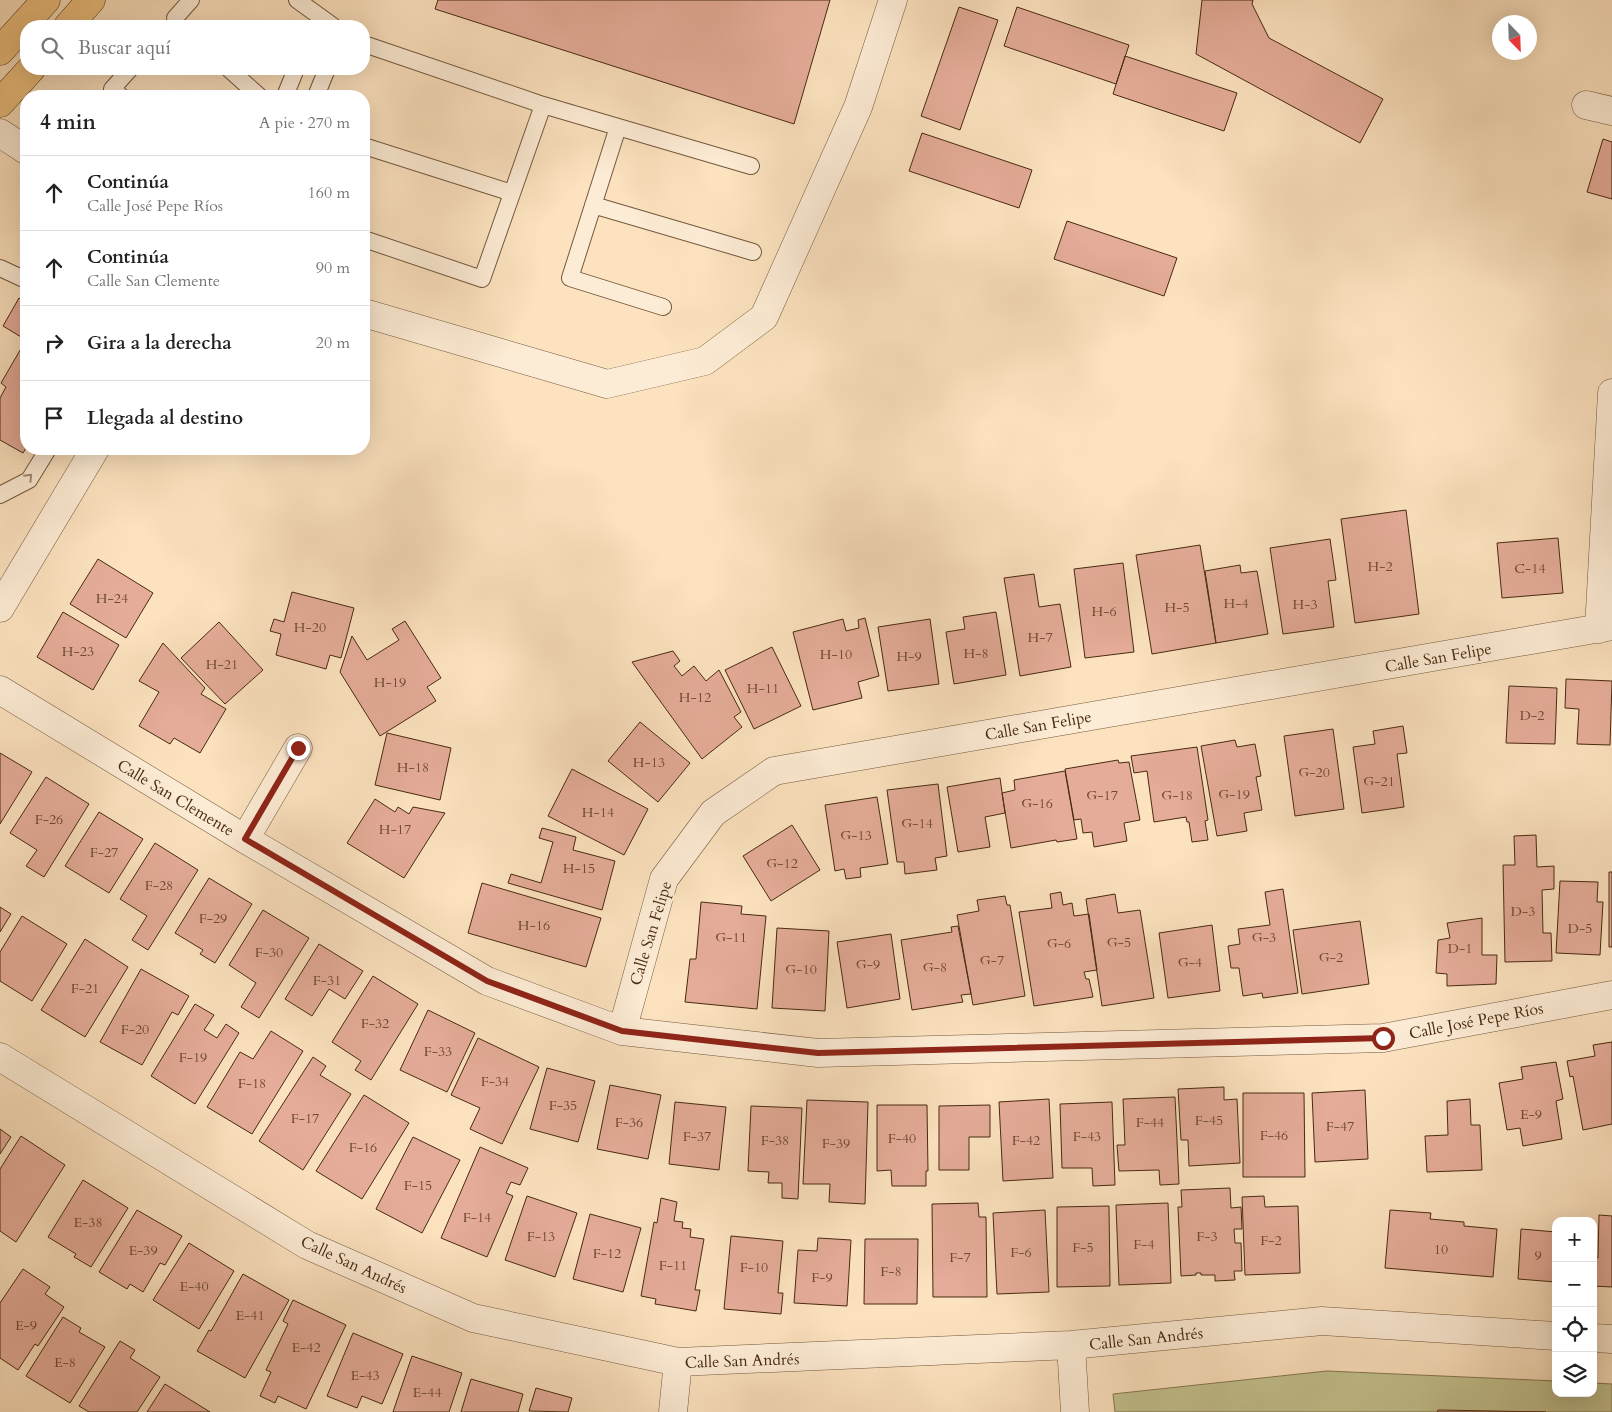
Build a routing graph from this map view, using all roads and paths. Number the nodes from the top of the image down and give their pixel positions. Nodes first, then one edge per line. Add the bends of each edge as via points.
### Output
1 (46, 0) edge
2 (91, 0) edge
3 (191, 0) edge
4 (297, 0) edge
5 (893, 0) edge
6 (318, 7) edge
7 (28, 20) edge
8 (73, 20) edge
9 (178, 20) edge
10 (328, 20) edge
11 (20, 29) edge
12 (370, 46) edge
13 (0, 51) edge
14 (26, 75) edge
15 (125, 75) edge
16 (236, 75) edge
17 (294, 75) edge
18 (325, 75) edge
19 (113, 90) edge
20 (252, 90) edge
21 (287, 90) edge
22 (318, 90) edge
23 (0, 103) edge
24 (543, 105) junction
25 (1586, 105) dead end
26 (1612, 111) edge
27 (618, 127) junction
28 (0, 133) edge
29 (20, 146) edge
30 (370, 148) edge
31 (751, 166) dead end
32 (512, 193) junction
33 (593, 205) junction
34 (370, 241) edge
35 (754, 252) dead end
36 (0, 268) edge
37 (20, 277) edge
38 (663, 307) dead end
39 (370, 315) edge
40 (1612, 393) edge
41 (45, 455) edge
42 (91, 455) edge
43 (0, 495) edge
44 (2, 599) edge
45 (1605, 628) edge
46 (0, 690) edge
47 (298, 748) dead end
48 (245, 839) junction
49 (1612, 994) edge
50 (622, 1031) junction
51 (0, 1056) edge
52 (1552, 1336) edge
53 (1597, 1338) edge
54 (1612, 1339) edge
55 (1071, 1346) junction
56 (678, 1362) junction
57 (673, 1412) edge
58 (1075, 1412) edge

1 - 7 main road
2 - 8 main road
3 - 9 lane
4 - 6 lane
5 - 39 street via 858,107 764,317 705,361 607,384
6 - 10 lane
11 - 13 main road
12 - 24 lane
14 - 23 main road
15 - 19 lane
16 - 20 lane
17 - 21 lane
18 - 22 lane
24 - 27 lane
24 - 32 lane
25 - 26 street
27 - 31 lane
27 - 33 lane
28 - 29 street
30 - 32 lane
32 - 34 lane via 482,279
33 - 35 lane
33 - 38 lane via 570,278
36 - 37 lane
40 - 45 street
43 -> 41 lane via 30,480
42 - 44 street
45 - 50 street, Calle San Felipe via 774,771 713,813 664,879
46 - 48 street, Calle San Clemente
47 - 48 street
48 - 50 street, Calle San Clemente via 487,981
49 - 50 street, Calle José Pepe Ríos via 1383,1038 818,1053
51 - 56 street, Calle San Andrés via 307,1245 473,1318
52 - 55 street, Calle San Andrés via 1322,1321
53 - 54 street
55 - 56 street, Calle San Andrés
55 - 58 street
56 - 57 street

